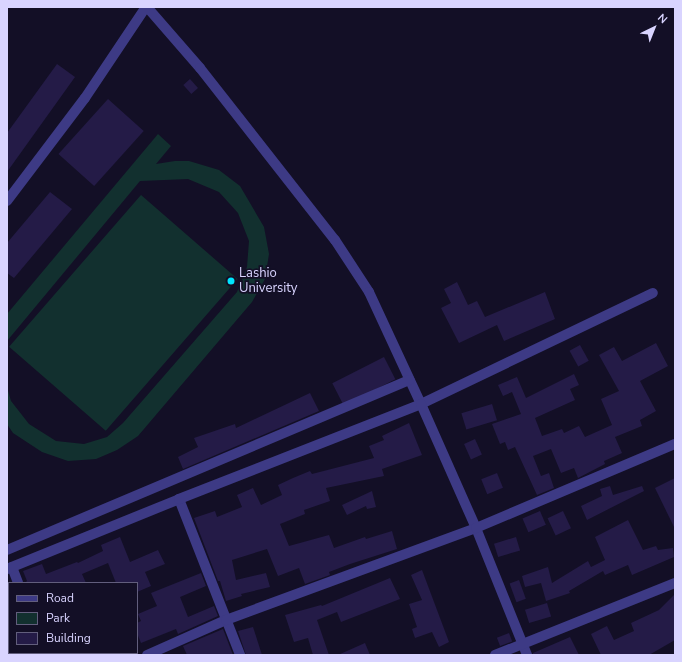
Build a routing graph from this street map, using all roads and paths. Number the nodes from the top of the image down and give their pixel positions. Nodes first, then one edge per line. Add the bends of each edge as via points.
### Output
1 (147, 7) edge
2 (7, 201) edge
3 (653, 293) dead end
4 (410, 380) junction
5 (421, 404) junction
6 (675, 444) edge
7 (179, 499) junction
8 (476, 528) junction
9 (7, 550) edge
10 (10, 568) edge
11 (17, 582) edge
12 (675, 583) edge
13 (226, 620) junction
14 (523, 644) junction
15 (147, 655) edge
16 (240, 655) edge
17 (495, 655) edge
18 (527, 655) edge

1 - 2 street via 85,98
1 - 4 street via 200,68 335,240 369,292
3 - 5 street
4 - 5 street
4 - 9 street
5 - 7 street
5 - 8 street
6 - 8 street
7 - 10 street
7 - 13 street
8 - 13 street
8 - 14 street
10 - 11 street
12 - 14 street
13 - 15 street
13 - 16 street
14 - 17 street
14 - 18 street

